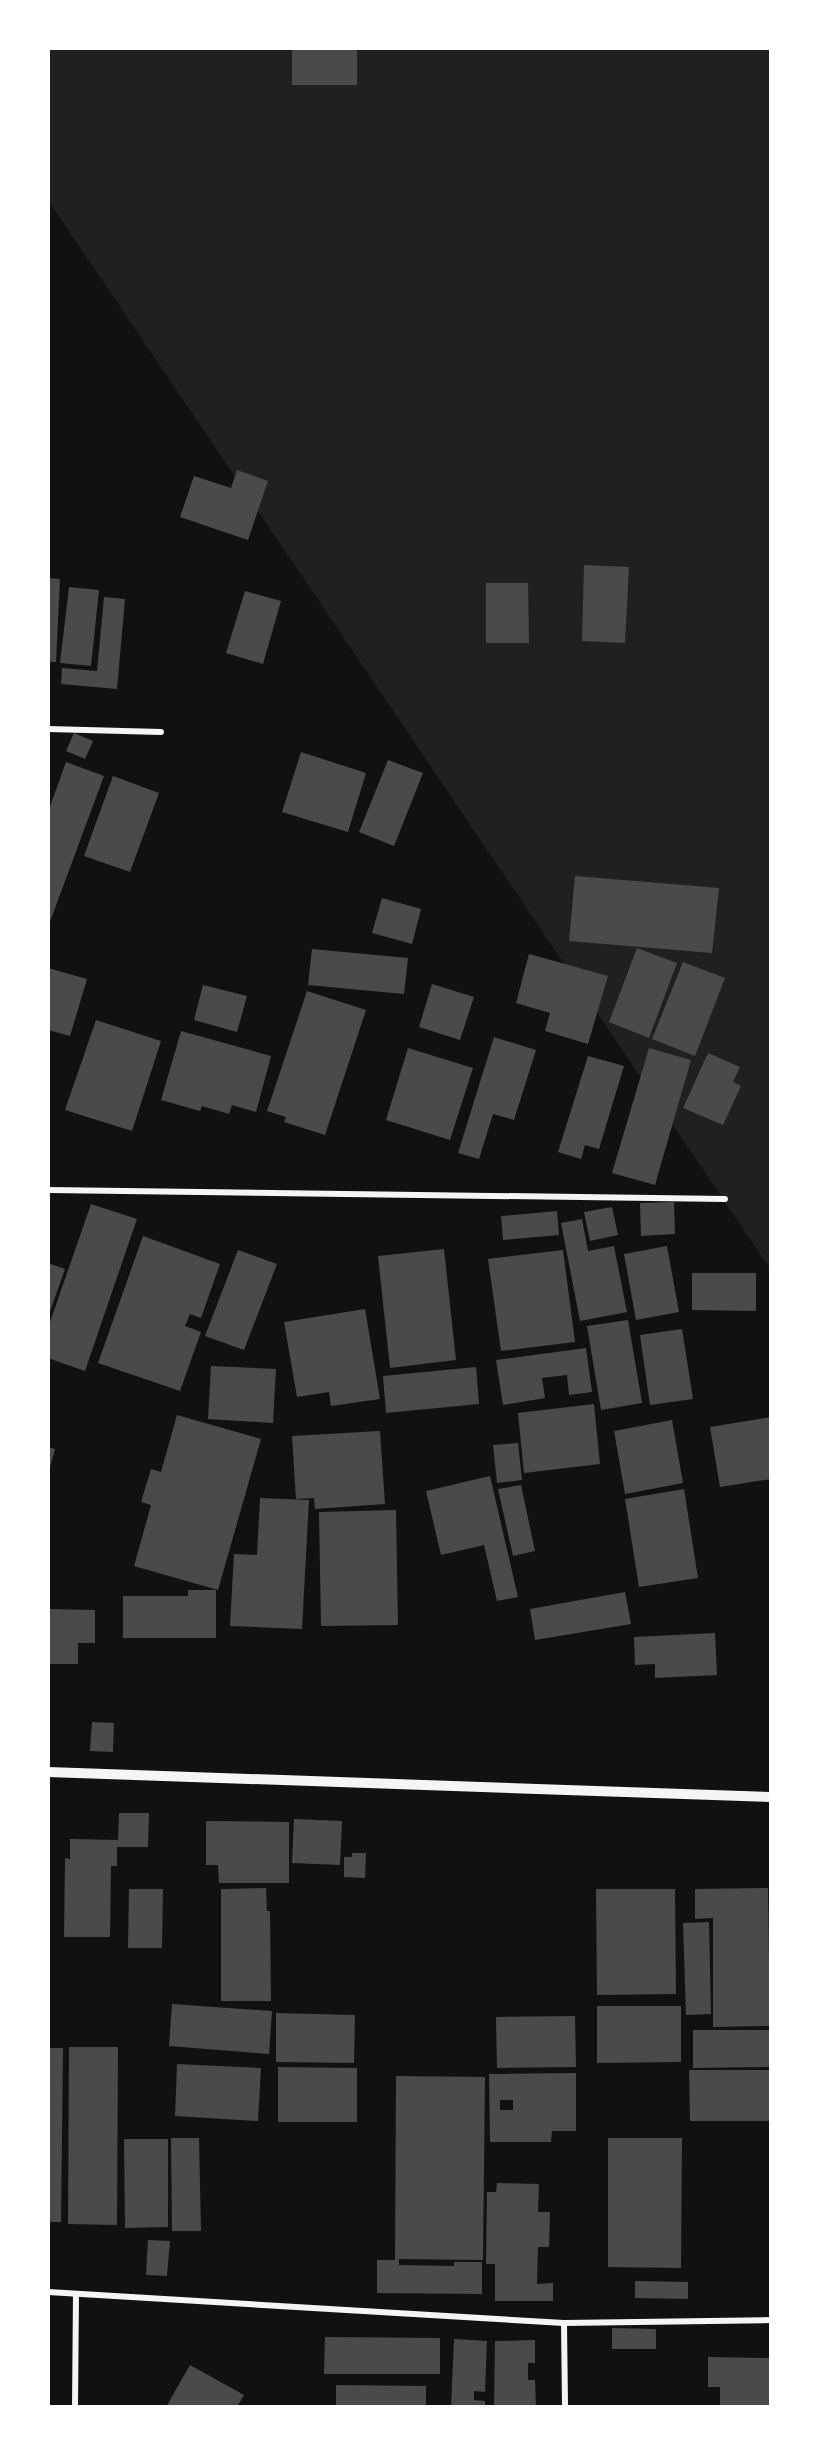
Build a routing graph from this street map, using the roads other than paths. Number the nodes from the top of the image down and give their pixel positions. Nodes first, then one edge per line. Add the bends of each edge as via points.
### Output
1 (48, 729) edge
2 (161, 732) dead end
3 (48, 1190) edge
4 (725, 1199) dead end
5 (48, 1772) edge
6 (771, 1797) edge
7 (48, 2292) edge
8 (76, 2296) junction
9 (771, 2320) edge
10 (564, 2323) junction
11 (75, 2407) edge
12 (565, 2407) edge

1 - 2 street
3 - 4 street
5 - 6 street
7 - 8 street
8 - 10 street
8 - 11 street
9 - 10 street
10 - 12 street

